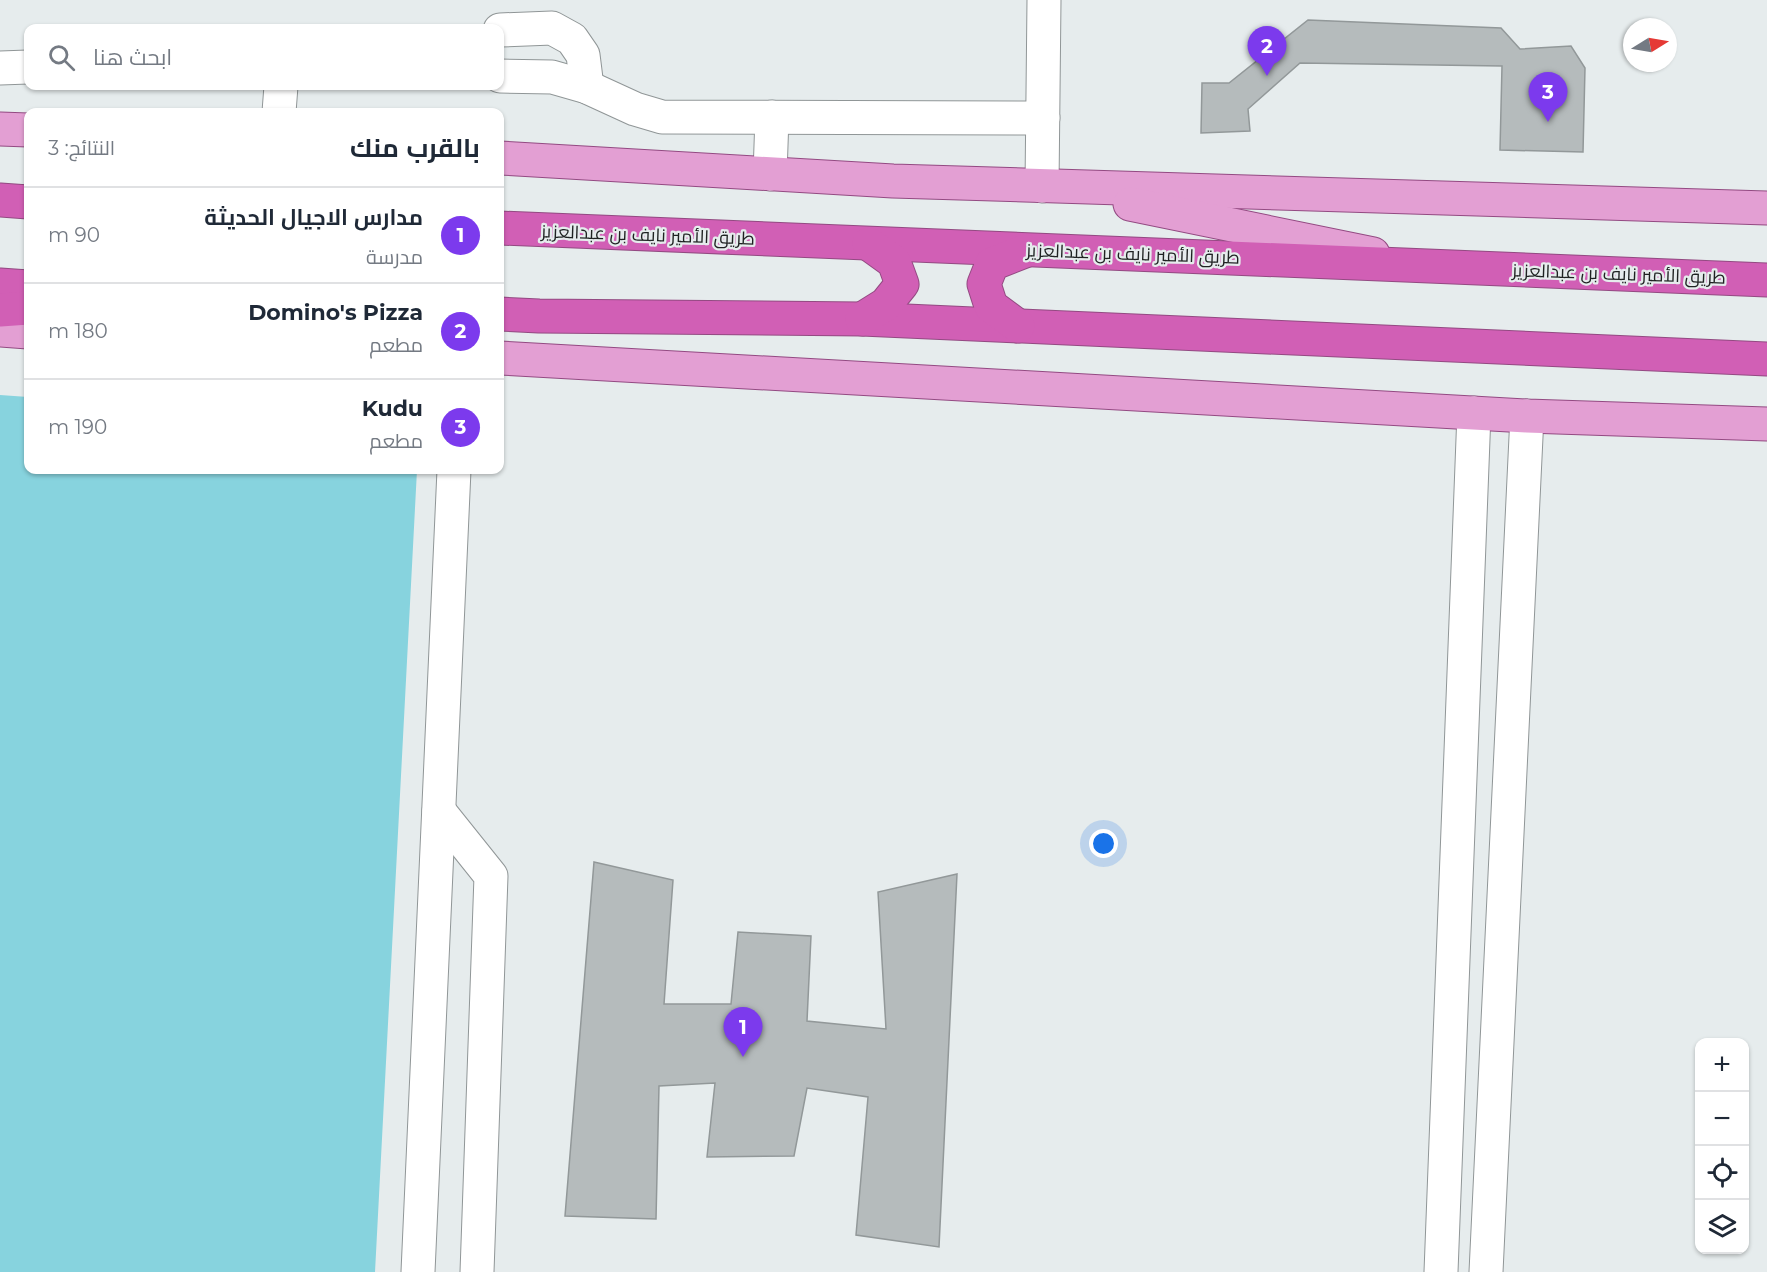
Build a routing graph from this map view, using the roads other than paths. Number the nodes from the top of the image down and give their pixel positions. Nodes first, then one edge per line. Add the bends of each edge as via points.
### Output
1 (1044, 0) edge
2 (504, 30) edge
3 (24, 67) edge
4 (0, 68) edge
5 (504, 76) edge
6 (587, 87) junction
7 (282, 90) edge
8 (279, 108) edge
9 (772, 117) junction
10 (1042, 118) junction
11 (0, 129) edge
12 (24, 130) edge
13 (504, 158) edge
14 (770, 174) junction
15 (1042, 186) junction
16 (0, 200) edge
17 (24, 202) edge
18 (1767, 207) edge
19 (504, 228) edge
20 (869, 244) junction
21 (1027, 250) junction
22 (1430, 266) junction
23 (1767, 280) edge
24 (0, 285) edge
25 (24, 287) edge
26 (24, 308) edge
27 (0, 310) edge
28 (504, 314) edge
29 (862, 319) junction
30 (1018, 326) junction
31 (0, 330) edge
32 (24, 332) edge
33 (504, 358) edge
34 (1767, 359) edge
35 (1474, 413) junction
36 (1527, 416) junction
37 (1767, 424) edge
38 (454, 474) edge
39 (439, 811) junction
40 (418, 1272) edge
41 (477, 1272) edge
42 (1441, 1272) edge
43 (1486, 1272) edge

1 - 10 street
2 - 6 street via 552,28 572,39 582,55
3 - 4 street
5 - 6 street via 552,77
6 - 9 street via 662,117
7 - 8 street
9 - 10 street
9 - 14 street
10 - 15 street
11 - 12 main road
13 - 14 main road
14 - 15 main road
15 - 18 main road
15 - 22 main road
16 - 17 highway
19 - 20 highway, طريق الأمير نايف بن عبدالعزيز
20 - 21 highway, طريق الأمير نايف بن عبدالعزيز
20 - 29 highway via 894,262 902,284 886,304
21 - 22 highway, طريق الأمير نايف بن عبدالعزيز
21 - 30 highway via 992,264 984,284 991,306
22 - 23 highway, طريق الأمير نايف بن عبدالعزيز
24 - 25 highway
26 - 27 highway
28 - 29 highway
29 - 30 highway
30 - 34 highway
31 - 32 main road
33 - 35 main road
35 - 36 main road
35 - 42 street
36 - 37 main road
36 - 43 street
38 - 39 street
39 - 40 street
39 - 41 street via 490,876

